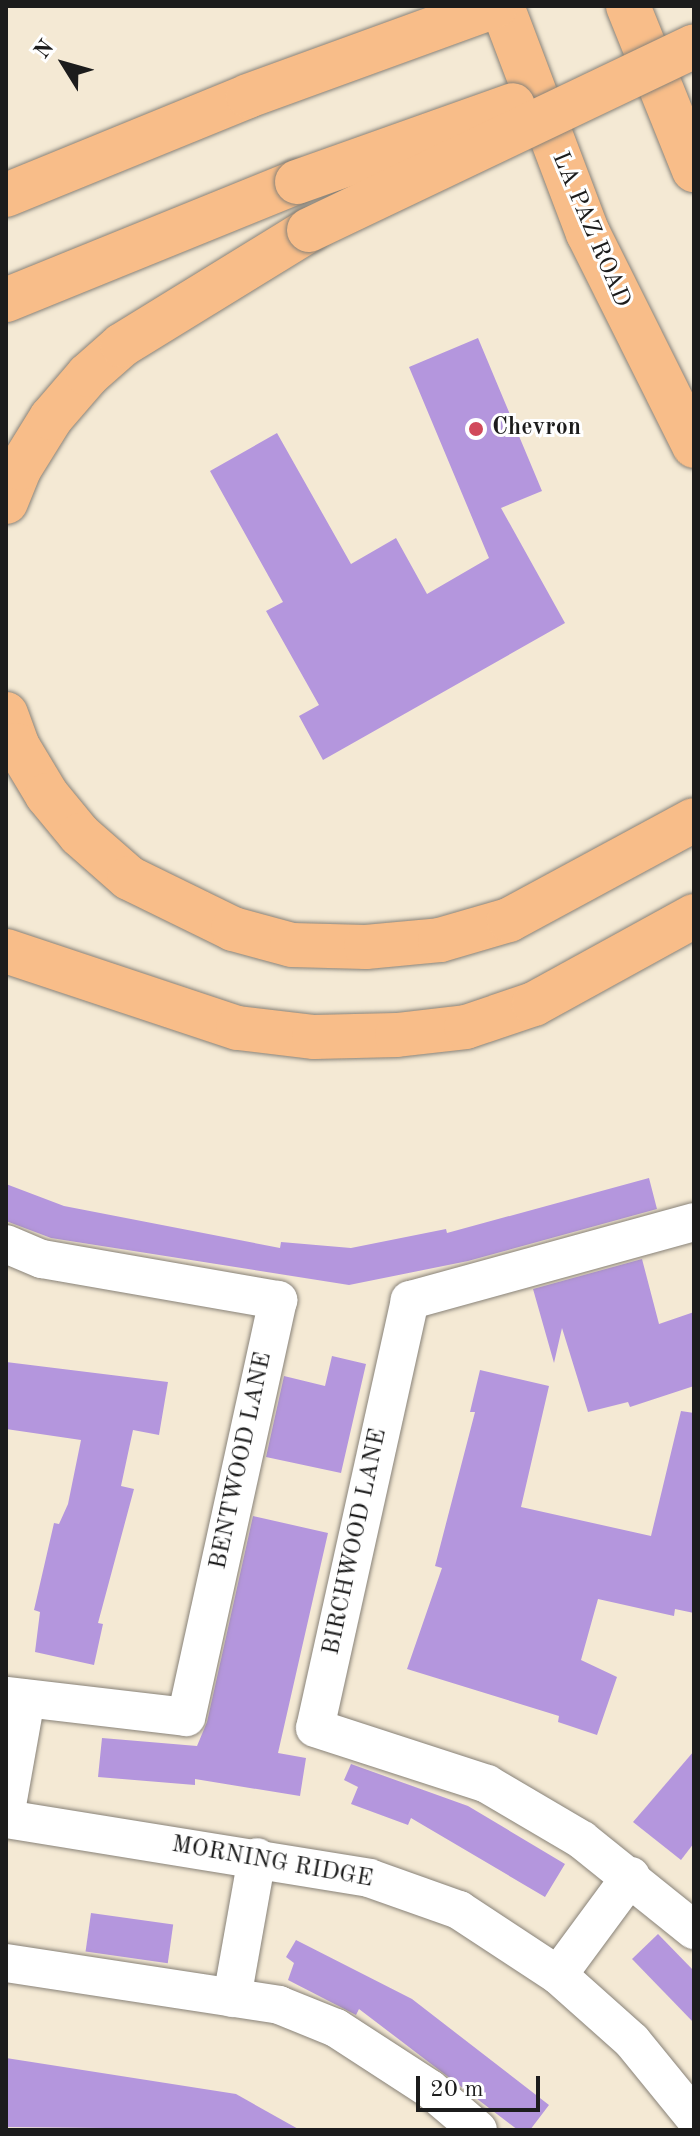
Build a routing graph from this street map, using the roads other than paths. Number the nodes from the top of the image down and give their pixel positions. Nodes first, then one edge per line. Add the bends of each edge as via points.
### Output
1 (495, 6) edge
2 (502, 6) edge
3 (628, 6) edge
4 (694, 44) edge
5 (694, 170) edge
6 (6, 195) edge
7 (6, 300) edge
8 (694, 446) edge
9 (6, 502) edge
10 (6, 714) edge
11 (694, 820) edge
12 (694, 916) edge
13 (6, 951) edge
14 (694, 1222) edge
15 (6, 1244) edge
16 (16, 1698) edge
17 (6, 1811) edge
18 (6, 1819) edge
19 (257, 1857) junction
20 (631, 1876) junction
21 (694, 1930) edge
22 (6, 1963) edge
23 (558, 1975) junction
24 (232, 1998) junction
25 (694, 2117) edge
26 (478, 2130) edge

1 - 6 main road via 248,96
2 - 8 main road, LA PAZ ROAD via 588,233
3 - 5 main road
4 - 7 main road, bridge via 297,182
4 - 9 main road, bridge via 309,230 122,345 51,418
10 - 11 main road via 17,745 47,795 80,835 129,878 233,929 292,945 366,947 440,940 509,920
12 - 13 main road via 534,1004 466,1027 397,1035 314,1037 238,1028 155,1005
14 - 20 street, BIRCHWOOD LANE via 410,1300 315,1728 487,1784
15 - 16 street, BENTWOOD LANE via 42,1259 278,1300 186,1717
16 - 17 street
18 - 19 street, MORNING RIDGE
19 - 23 street, MORNING RIDGE via 369,1878 459,1910
19 - 24 street
20 - 21 street, BIRCHWOOD LANE
20 - 23 street
22 - 24 street
23 - 25 street, MORNING RIDGE via 632,2041
24 - 26 street via 279,2005 336,2028 430,2089

